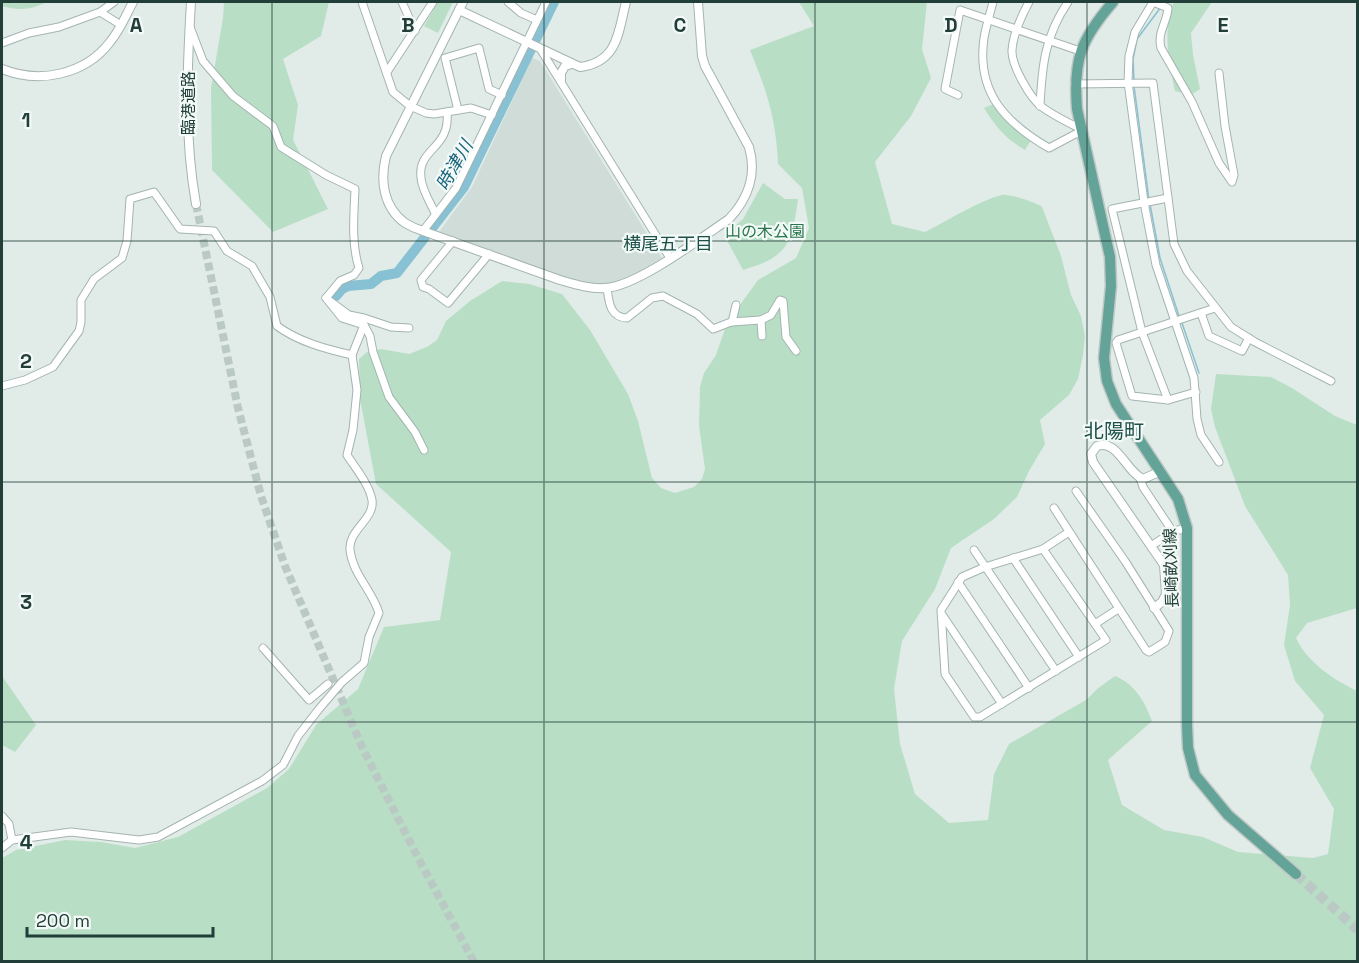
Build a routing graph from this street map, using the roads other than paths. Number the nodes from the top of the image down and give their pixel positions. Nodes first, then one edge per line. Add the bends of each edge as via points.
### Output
1 (114, 2) edge
2 (133, 2) edge
3 (191, 2) edge
4 (362, 2) edge
5 (402, 2) edge
6 (433, 2) edge
7 (508, 2) edge
8 (546, 2) edge
9 (626, 2) edge
10 (698, 2) edge
11 (993, 2) edge
12 (1029, 2) edge
13 (1068, 2) edge
14 (1113, 2) edge
15 (1157, 3) edge
16 (461, 6) edge
17 (100, 12) junction
18 (537, 20) junction
19 (988, 20) junction
20 (121, 25) junction
21 (189, 25) junction
22 (1017, 30) junction
23 (415, 31) junction
24 (1048, 41) junction
25 (2, 43) edge
26 (526, 43) junction
27 (541, 50) junction
28 (1080, 51) junction
29 (572, 64) junction
30 (2, 69) edge
31 (387, 72) junction
32 (1219, 74) dead end
33 (561, 81) junction
34 (1129, 82) junction
35 (1075, 84) junction
36 (502, 95) junction
37 (958, 95) dead end
38 (410, 106) junction
39 (1040, 106) junction
40 (458, 110) junction
41 (447, 112) junction
42 (492, 114) junction
43 (1083, 130) junction
44 (1168, 198) junction
45 (1145, 202) junction
46 (196, 204) tunnel mouth
47 (435, 213) junction
48 (423, 231) junction
49 (453, 241) junction
50 (489, 254) junction
51 (670, 258) junction
52 (607, 288) junction
53 (326, 298) junction
54 (736, 305) dead end
55 (1215, 308) junction
56 (1202, 313) junction
57 (761, 320) junction
58 (1176, 321) junction
59 (732, 322) junction
60 (363, 325) junction
61 (409, 328) dead end
62 (1142, 332) junction
63 (762, 336) dead end
64 (1249, 338) junction
65 (796, 351) dead end
66 (352, 355) junction
67 (1331, 381) dead end
68 (2, 386) edge
69 (1196, 392) junction
70 (1168, 400) junction
71 (424, 450) dead end
72 (1219, 462) dead end
73 (1161, 471) junction
74 (1140, 478) junction
75 (1076, 490) dead end
76 (1054, 508) dead end
77 (1187, 528) junction
78 (1069, 532) junction
79 (1173, 532) junction
80 (1151, 546) junction
81 (1043, 549) junction
82 (974, 550) dead end
83 (1013, 558) junction
84 (985, 567) junction
85 (958, 582) junction
86 (1154, 608) junction
87 (1118, 609) junction
88 (942, 614) junction
89 (1095, 624) junction
90 (263, 648) dead end
91 (1079, 657) junction
92 (1056, 671) junction
93 (328, 684) dead end
94 (1029, 688) junction
95 (1002, 704) junction
96 (2, 816) edge
97 (12, 840) junction
98 (2, 848) edge
99 (1296, 874) tunnel mouth

1 - 17 street
2 - 20 street
3 - 21 street, 臨港道路
4 - 31 street
5 - 23 street
6 - 23 street
7 - 18 street via 521,14
8 - 18 street
9 - 29 street via 607,57 591,66
10 - 51 street via 705,66 749,147 752,173 748,190 729,219
11 - 19 street
12 - 22 street
13 - 24 street
14 - 28 main road, 長崎畝刈線 via 1093,25
15 - 32 street via 1168,8 1159,39 1161,48 1232,182
15 - 34 street via 1130,43
16 - 26 street
16 - 38 street
17 - 20 street
17 - 25 street
18 - 26 street
19 - 22 street
19 - 37 street via 960,10 945,89
19 - 43 street via 984,73 1007,118 1049,148
20 - 30 street via 101,52 77,68 37,77
21 - 46 street, 臨港道路 via 188,149
21 - 53 street via 203,61 233,96 273,126 281,147 355,189 354,229 359,268 354,275 339,281
22 - 24 street
22 - 39 street via 1013,58 1026,88
23 - 31 street
24 - 28 street
24 - 39 street
26 - 27 street
26 - 36 street
27 - 29 street
27 - 33 street
28 - 35 main road, 長崎畝刈線
29 - 33 street via 565,66
31 - 38 street via 393,93
33 - 51 street
34 - 35 street
34 - 44 street via 1153,83
34 - 45 street
35 - 43 main road, 長崎畝刈線
36 - 40 street via 489,89 479,48 444,58
36 - 42 street
38 - 41 street via 426,113
38 - 48 street via 386,156 382,180 391,206 404,223
39 - 43 street
40 - 41 street
40 - 42 street via 471,108
41 - 47 street via 444,137 421,167 423,187
42 - 47 street via 456,188
43 - 73 main road, 長崎畝刈線 via 1110,257 1104,358 1107,381 1116,404
44 - 45 street
44 - 55 street via 1179,258
45 - 58 street via 1151,249
45 - 62 street via 1112,209
47 - 48 street
48 - 49 street
49 - 50 street
49 - 50 street via 421,280 423,287 448,303
50 - 52 street via 579,285
51 - 52 street via 632,281
52 - 59 street via 610,308 619,317 627,318 652,298 663,296 698,314 711,328
53 - 60 street via 342,318
53 - 61 street via 349,315
54 - 59 street
55 - 56 street
55 - 64 street via 1231,327
56 - 58 street
56 - 64 street via 1209,336 1242,351
57 - 59 street
57 - 63 street
57 - 65 street via 771,315 780,300 783,302 786,337
58 - 62 street
58 - 69 street
60 - 66 street
60 - 71 street via 389,397
62 - 70 street
62 - 70 street via 1116,343 1132,396
64 - 67 street
66 - 68 street via 326,350 277,326 270,297 252,266 227,251 214,231 180,229 154,192 130,199 122,258 94,279 81,300 79,331 53,366
66 - 97 street via 357,390 347,455 373,502 351,539 350,551 358,578 380,613 364,663 319,709 298,736 283,765 262,781 158,837 139,840 71,832
69 - 70 street
69 - 72 street via 1201,435
73 - 74 street
73 - 77 main road, 長崎畝刈線 via 1178,499
74 - 79 street
74 - 80 street via 1113,448 1102,444 1094,449 1093,462
75 - 86 street
76 - 78 street
77 - 79 street
77 - 99 main road, 長崎畝刈線 via 1188,748 1195,775 1228,815
78 - 81 street
78 - 87 street
79 - 80 street
80 - 86 street via 1164,565 1166,594
81 - 83 street
81 - 89 street
82 - 84 street
83 - 84 street
83 - 91 street
84 - 85 street
84 - 92 street
85 - 88 street
85 - 94 street
86 - 87 street via 1169,631 1165,642 1149,652
87 - 89 street
88 - 95 street
88 - 95 street via 945,674 956,691 974,717
89 - 91 street via 1106,640
90 - 93 street via 309,700
91 - 92 street
92 - 94 street
94 - 95 street
96 - 97 street via 9,824
97 - 98 street

